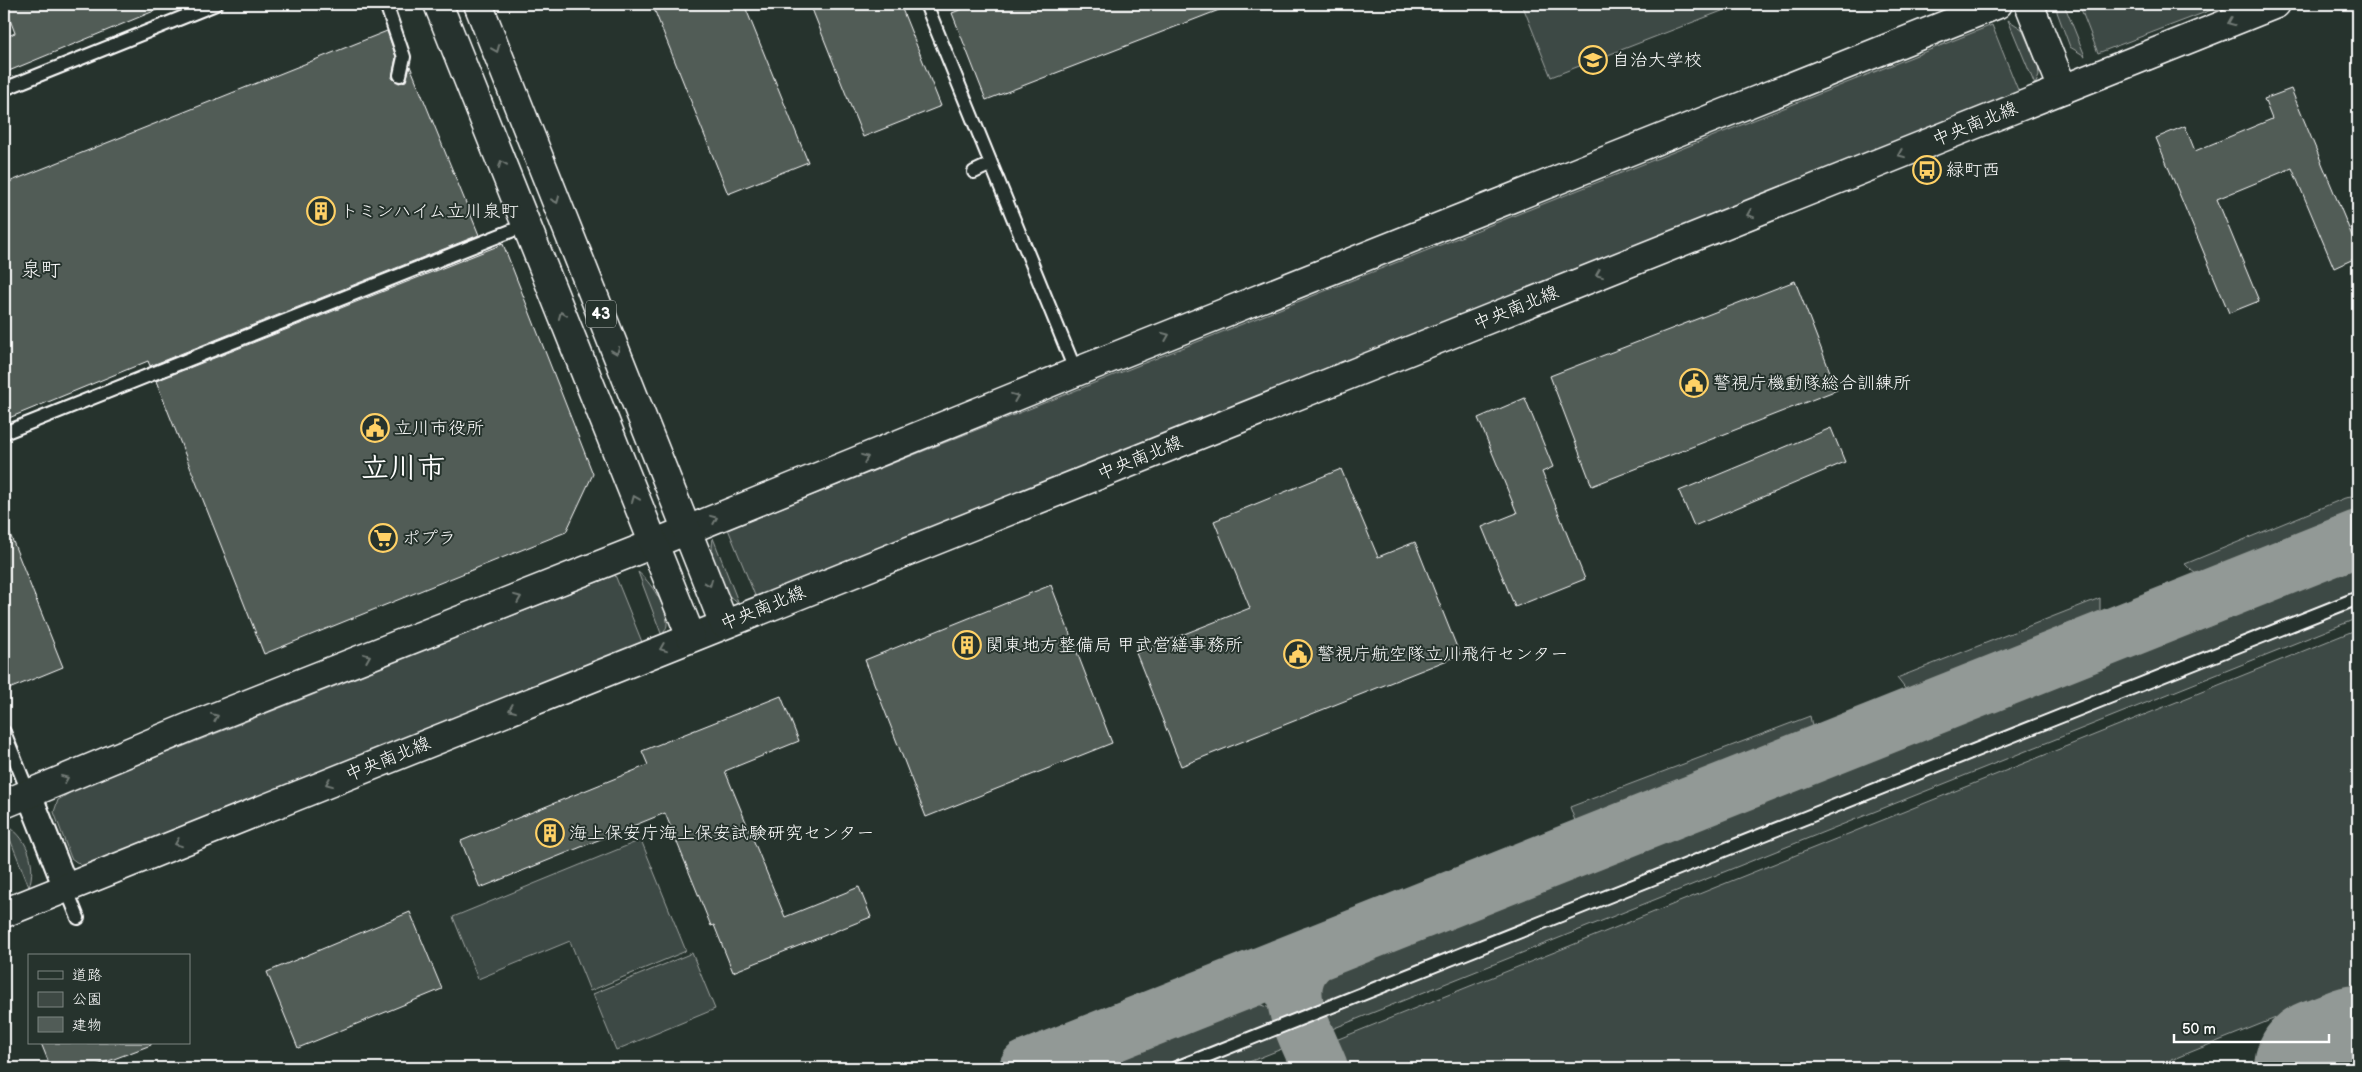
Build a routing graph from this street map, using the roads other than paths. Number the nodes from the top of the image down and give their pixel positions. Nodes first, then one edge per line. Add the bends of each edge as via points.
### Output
1 (216, 4) edge
2 (386, 4) edge
3 (438, 4) edge
4 (478, 4) edge
5 (926, 4) edge
6 (1998, 4) edge
7 (2029, 4) edge
8 (2276, 4) edge
9 (400, 75) dead end
10 (4, 88) edge
11 (2063, 89) junction
12 (991, 164) junction
13 (974, 172) dead end
14 (526, 225) junction
15 (1076, 372) junction
16 (4, 433) edge
17 (687, 530) junction
18 (653, 544) junction
19 (2358, 598) edge
20 (724, 624) junction
21 (690, 637) junction
22 (4, 732) edge
23 (16, 799) edge
24 (66, 888) junction
25 (4, 913) edge
26 (78, 918) dead end
27 (1176, 1068) edge

1 - 10 lane
2 - 9 lane via 404,57
14 -> 3 main road, 43
4 -> 17 main road, 43
5 - 12 lane
15 -> 6 main road
7 - 11 main road
8 -> 11 main road, 中央南北線
11 -> 20 main road, 中央南北線
12 - 13 lane
12 - 15 lane
14 - 16 lane
18 -> 14 main road, 43
17 -> 15 main road
17 - 18 main road
17 -> 20 main road, 43
18 - 21 main road, 43
23 -> 18 main road
19 - 27 lane
20 - 21 main road, 中央南北線
21 -> 24 main road, 中央南北線
22 - 23 lane
23 - 24 street
24 - 25 main road, 中央南北線
24 - 26 lane

